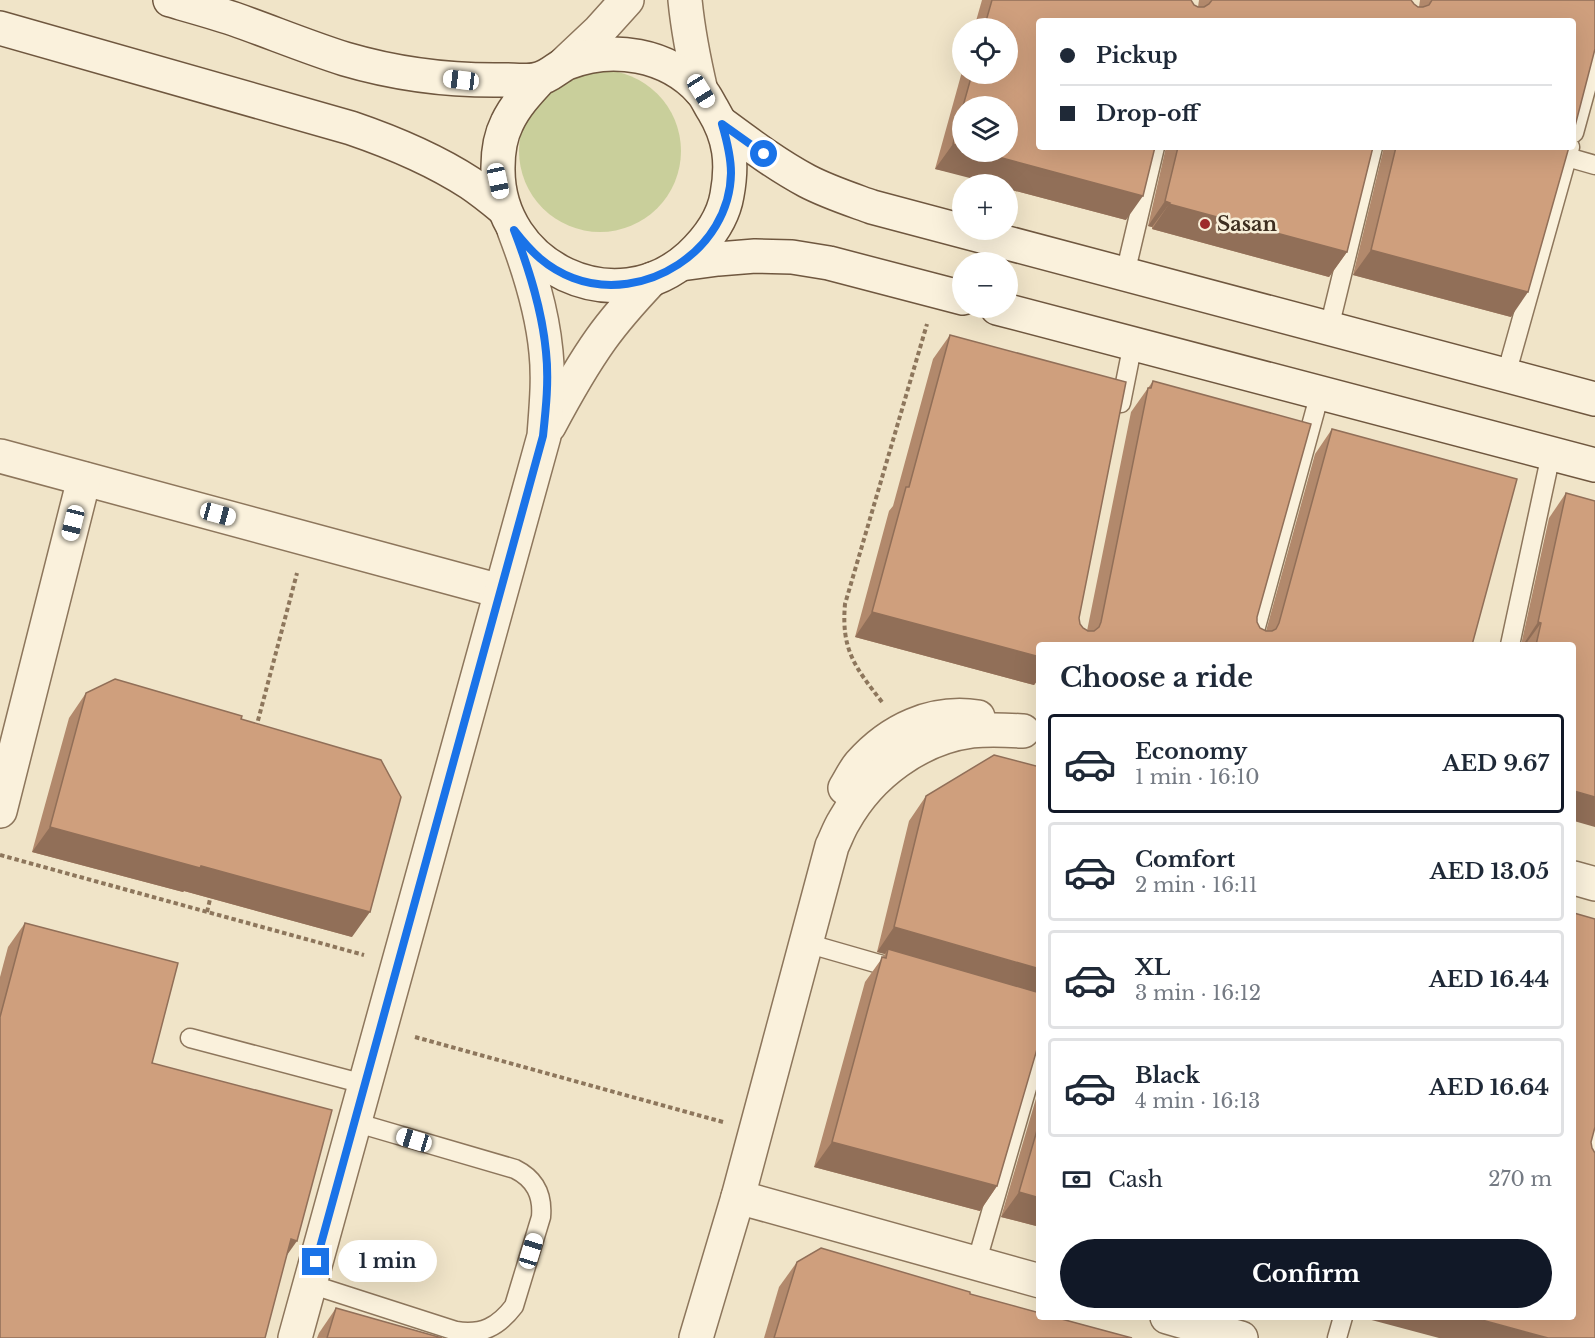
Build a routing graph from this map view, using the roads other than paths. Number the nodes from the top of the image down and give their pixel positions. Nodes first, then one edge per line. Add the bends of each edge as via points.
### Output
1 (170, 0) edge
2 (627, 0) edge
3 (685, 0) edge
4 (229, 9) edge
5 (0, 28) edge
6 (1595, 56) edge
7 (553, 71) junction
8 (701, 91) junction
9 (722, 124) junction
10 (1576, 126) edge
11 (1154, 150) edge
12 (1372, 150) edge
13 (1568, 152) edge
14 (1595, 165) edge
15 (509, 219) junction
16 (681, 264) junction
17 (1125, 274) junction
18 (652, 279) junction
19 (950, 295) edge
20 (1018, 313) edge
21 (1329, 328) junction
22 (1133, 343) junction
23 (1506, 375) junction
24 (1320, 393) junction
25 (1595, 399) edge
26 (1117, 425) edge
27 (543, 436) junction
28 (1551, 454) junction
29 (0, 456) edge
30 (1595, 465) edge
31 (84, 478) junction
32 (500, 591) junction
33 (1252, 642) edge
34 (1511, 642) edge
35 (1031, 733) edge
36 (0, 811) edge
37 (832, 846) junction
38 (1576, 879) edge
39 (1595, 884) edge
40 (806, 943) junction
41 (917, 975) edge
42 (190, 1038) dead end
43 (1036, 1057) edge
44 (364, 1084) junction
45 (354, 1122) junction
46 (1595, 1128) edge
47 (1585, 1168) edge
48 (738, 1197) junction
49 (976, 1264) junction
50 (1036, 1280) edge
51 (310, 1284) junction
52 (1174, 1320) edge
53 (1342, 1320) edge
54 (1200, 1332) edge
55 (295, 1338) edge
56 (696, 1338) edge
57 (1241, 1338) edge
58 (1337, 1338) edge

1 - 4 street
2 - 7 street
3 - 8 street
4 - 7 street via 345,59 384,68 461,80
5 - 15 street via 392,142 470,183
6 - 10 lane
7 - 8 street via 594,54 623,53 652,59 679,72
7 - 15 street via 520,100 506,125 498,153 498,181
8 - 9 street
9 - 16 street via 731,175 726,201 716,225
9 - 17 street via 778,164 838,195
11 - 17 lane
12 - 21 lane
13 - 14 lane
13 - 23 lane
15 - 18 street via 530,251 574,279 626,285
15 - 27 street via 540,310 546,352
16 - 18 street
16 - 19 street via 755,256 792,257
17 - 21 street
18 - 27 street via 602,338
20 - 22 street
21 - 23 street
22 - 24 street
22 - 26 lane
23 - 25 street
24 - 28 street
24 - 33 lane
27 - 32 street
28 - 30 street
28 - 34 lane
29 - 31 street
31 - 32 street
31 - 36 street
32 - 44 street
35 - 37 street via 996,729 970,732 944,738 896,762 858,799
35 - 37 street via 994,719 963,715 932,718 903,729 858,766 844,790
37 - 40 street
38 - 39 street
40 - 41 lane
40 - 48 street
42 - 44 lane
43 - 49 lane
44 - 45 street
45 - 51 street
45 - 51 lane via 515,1169 526,1175 539,1193 541,1217 514,1306 506,1317 483,1331 456,1330
46 - 47 lane
48 - 49 street
48 - 56 street
49 - 50 street
51 - 55 street
52 - 54 street
53 - 58 lane
54 - 57 street

